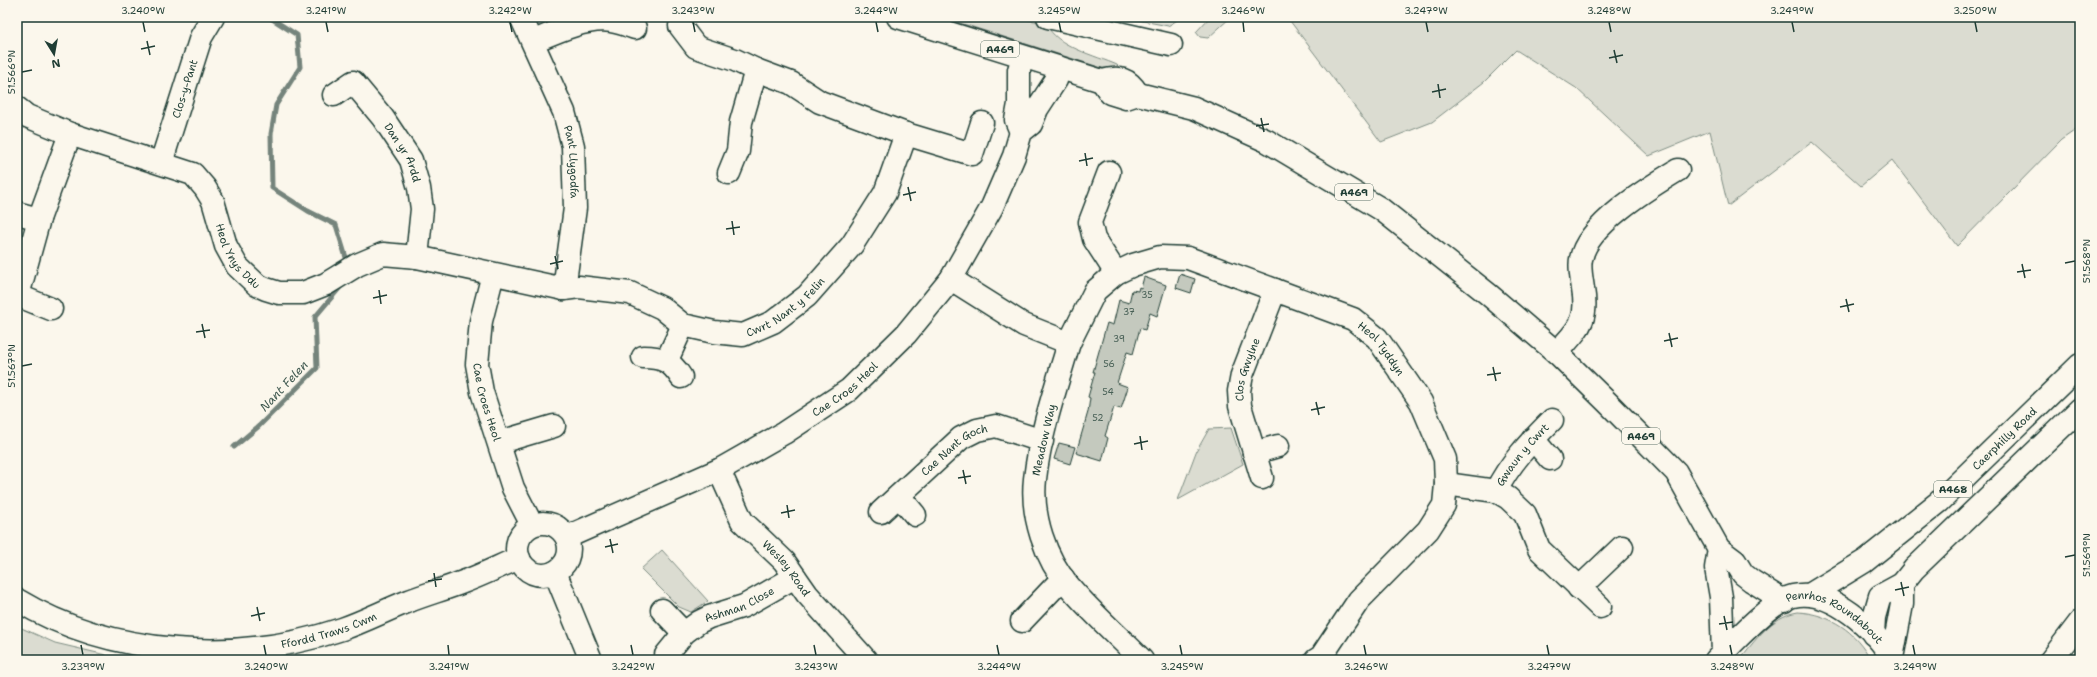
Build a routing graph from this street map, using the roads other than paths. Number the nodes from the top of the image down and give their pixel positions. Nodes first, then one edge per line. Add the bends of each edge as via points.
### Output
1 (213, 17) edge
2 (898, 17) edge
3 (1048, 17) edge
4 (523, 19) edge
5 (680, 26) dead end
6 (635, 28) dead end
7 (534, 41) junction
8 (1171, 45) dead end
9 (1023, 56) junction
10 (1060, 68) junction
11 (756, 70) junction
12 (334, 95) dead end
13 (17, 108) edge
14 (982, 124) dead end
15 (1021, 132) junction
16 (70, 134) junction
17 (906, 134) junction
18 (161, 164) junction
19 (1678, 170) dead end
20 (1109, 172) dead end
21 (729, 173) dead end
22 (17, 213) edge
23 (39, 219) junction
24 (417, 257) junction
25 (1116, 273) junction
26 (493, 274) junction
27 (951, 279) junction
28 (564, 289) junction
29 (1276, 290) junction
30 (18, 298) edge
31 (51, 309) dead end
32 (683, 325) junction
33 (1068, 343) junction
34 (1557, 353) junction
35 (643, 357) dead end
36 (667, 360) junction
37 (2080, 365) edge
38 (681, 377) dead end
39 (2080, 409) edge
40 (1552, 420) dead end
41 (554, 426) dead end
42 (1533, 439) junction
43 (1042, 441) junction
44 (500, 442) junction
45 (1278, 446) dead end
46 (1254, 452) junction
47 (1550, 458) dead end
48 (719, 470) junction
49 (1262, 478) dead end
50 (1446, 484) junction
51 (1496, 491) junction
52 (899, 496) junction
53 (881, 512) dead end
54 (915, 515) dead end
55 (532, 525) junction
56 (566, 537) junction
57 (1622, 547) dead end
58 (1719, 550) junction
59 (518, 558) junction
60 (555, 572) junction
61 (795, 577) junction
62 (1063, 578) junction
63 (1902, 584) junction
64 (1580, 588) junction
65 (1811, 594) junction
66 (17, 600) edge
67 (1784, 601) junction
68 (1600, 607) dead end
69 (662, 610) dead end
70 (1022, 621) dead end
71 (2080, 622) edge
72 (684, 633) junction
73 (1873, 634) junction
74 (186, 655) edge
75 (666, 655) dead end
76 (1720, 657) edge
77 (1892, 659) edge
78 (591, 660) edge
79 (864, 660) edge
80 (1142, 660) edge
81 (1316, 660) edge
82 (2051, 660) edge

1 - 18 street, Clos-y-Pant via 201,37
2 - 9 street, A469
3 - 8 street
4 - 7 street, Pant Llygodfa
5 - 11 street via 696,47
6 - 7 street via 610,21 592,22 561,30
7 - 28 street, Pant Llygodfa via 564,112 574,146 575,208
9 - 10 street, A469
9 - 15 street, Cae Croes Heol via 1019,70 1019,104 1016,120
10 - 15 street, Cae Croes Heol via 1031,124
10 - 34 street, A469 via 1102,81 1114,77 1131,83 1138,94 1194,108 1267,141 1381,209
11 - 17 street via 791,83 820,102
11 - 21 street via 741,122 738,151
12 - 24 street, Dan yr Ardd via 353,82 383,118 411,160 422,209
13 - 16 street, Heol Ynys Ddu via 27,116
14 - 17 street via 972,154
15 - 27 street, Cae Croes Heol via 1014,156 992,207
16 - 18 street, Heol Ynys Ddu
16 - 23 street
17 - 32 street, Cwrt Nant y Felin via 885,193 852,245 807,296 773,322 743,335
18 - 24 street, Heol Ynys Ddu via 193,174 205,188 213,201 226,246 237,266 266,290 303,293 384,254
19 - 34 street via 1642,192 1597,229 1587,243 1580,259 1586,312 1581,325
20 - 25 street via 1090,222 1094,239
22 - 23 street
23 - 30 street
24 - 26 street, Heol Ynys Ddu
25 - 29 street, Heol Tyddyn via 1160,257 1188,258
25 - 33 street, Heol Tyddyn via 1095,291
26 - 28 street, Cwrt Nant y Felin
26 - 44 street, Cae Croes Heol via 481,321 477,364 482,392
27 - 33 street via 1024,325
27 - 48 street, Cae Croes Heol via 906,334 848,390 784,433
28 - 32 street, Cwrt Nant y Felin via 630,293 662,308
29 - 46 street, Clos Gwylne via 1242,375 1239,391 1240,406
29 - 50 street, Heol Tyddyn via 1353,319 1377,338 1421,402 1445,459
30 - 31 street
32 - 36 street
33 - 43 street, Meadow Way
34 - 58 street, A469 via 1676,472
35 - 36 street
36 - 38 street
37 - 65 street, Caerphilly Road / A468 via 1939,502 1865,561
39 - 63 street, A468 via 1914,569
40 - 42 street, Gwaun y Cwrt
41 - 44 street
42 - 47 street
42 - 51 street, Gwaun y Cwrt via 1504,474
43 - 52 street, Cae Nant Goch via 996,426 977,430 960,438
43 - 62 street, Meadow Way via 1035,480 1036,512 1046,550
44 - 55 street, Cae Croes Heol via 513,488
45 - 46 street
46 - 49 street, Clos Gwylne
48 - 56 street, Cae Croes Heol
48 - 61 street, Wesley Road via 742,521 784,561
50 - 51 street, Gwaun y Cwrt
50 - 81 street, Heol Tyddyn via 1444,505 1428,530 1359,600 1321,657
51 - 64 street, Gwaun y Cwrt via 1525,514 1539,549
52 - 53 street, Cae Nant Goch
52 - 54 street
55 - 56 street via 556,525
55 - 59 street via 520,536 517,544
56 - 60 street via 569,545 566,561
57 - 64 street
58 - 67 street, A469 via 1735,561 1743,574
58 - 76 street via 1716,568 1721,597
59 - 60 street via 531,572
59 - 74 street, Ffordd Traws Cwm via 462,583 342,629 275,644
60 - 78 street
61 - 72 street, Ashman Close via 758,600 709,617
61 - 79 street, Wesley Road
62 - 70 street
62 - 80 street, Meadow Way
63 - 73 street, A468 via 1880,596 1874,617
63 - 77 street via 1902,604
64 - 68 street, Gwaun y Cwrt
65 - 67 street, Penrhos Roundabout via 1792,596
65 - 73 street, Penrhos Roundabout via 1850,611
66 - 74 street, Ffordd Traws Cwm via 36,612 82,630
67 - 76 street, Penrhos Roundabout via 1753,623
69 - 72 street
71 - 82 street
72 - 75 street, Ashman Close
73 - 77 street, Penrhos Roundabout via 1885,646

